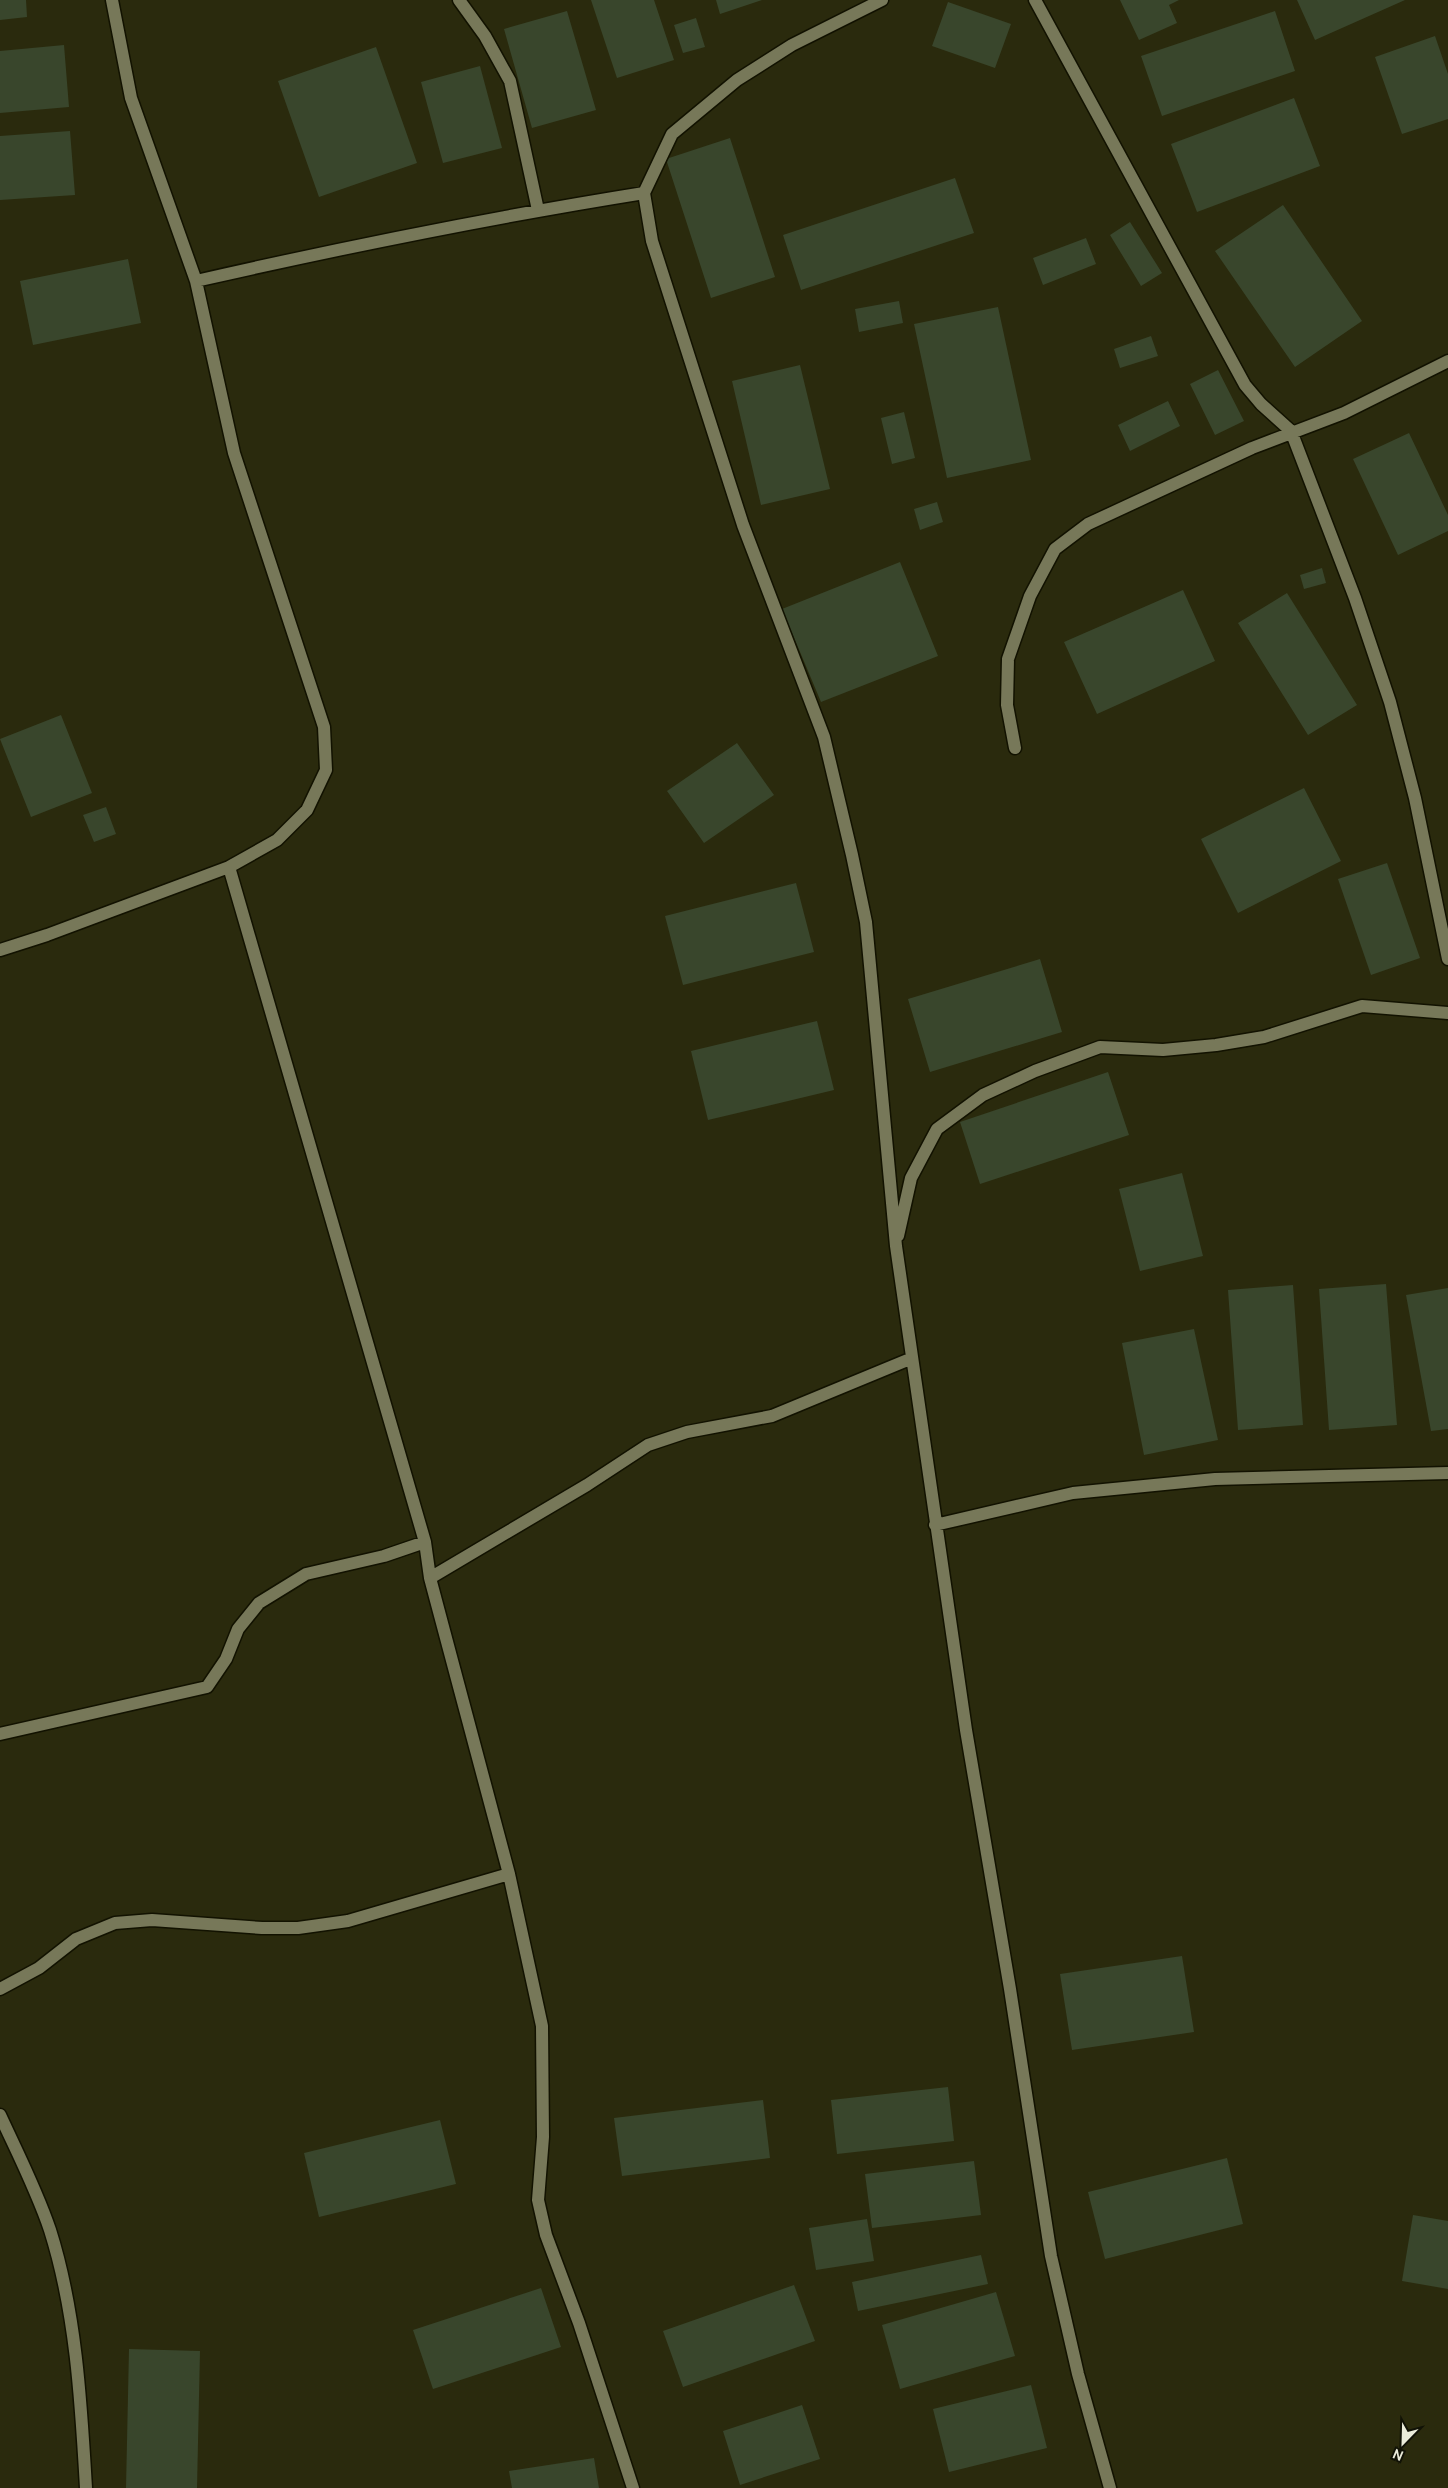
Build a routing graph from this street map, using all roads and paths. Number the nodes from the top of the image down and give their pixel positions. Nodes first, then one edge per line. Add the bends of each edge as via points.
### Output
1 (112, 0) edge
2 (459, 0) edge
3 (882, 0) edge
4 (1035, 0) edge
5 (644, 193) junction
6 (538, 210) junction
7 (196, 281) junction
8 (1448, 361) edge
9 (1291, 431) junction
10 (1015, 748) dead end
11 (229, 867) junction
12 (0, 950) edge
13 (1448, 959) edge
14 (1448, 1013) edge
15 (896, 1246) junction
16 (910, 1359) junction
17 (1448, 1473) edge
18 (935, 1525) junction
19 (425, 1542) junction
20 (430, 1578) junction
21 (0, 1734) edge
22 (509, 1874) junction
23 (0, 1990) edge
24 (0, 2115) edge
25 (86, 2488) edge
26 (632, 2488) edge
27 (1110, 2488) edge

1 - 7 street via 131,98
2 - 6 street via 485,36 510,81
3 - 5 street via 792,45 738,80 672,134
4 - 9 street via 1245,385
5 - 6 street
5 - 15 street via 652,241 743,524 824,737 866,922
6 - 7 street via 348,246
7 - 11 street via 234,454 324,727 326,770 307,810 276,840
8 - 9 street via 1344,413
9 - 10 street via 1088,524 1055,549 1030,596 1008,659 1007,704
9 - 13 street via 1355,598 1390,702 1415,798
11 - 12 street
11 - 19 street
14 - 15 street via 1362,1006 1264,1036 1216,1045 1163,1050 1100,1047 1035,1071 983,1095 937,1129 911,1178
15 - 16 street
16 - 18 street
16 - 20 street via 772,1416 688,1432 648,1445
17 - 18 street via 1215,1479 1072,1493
18 - 27 street via 1051,2256 1078,2374
19 - 20 street
19 - 21 street via 384,1556 306,1574 259,1603 238,1629 226,1659 207,1687
20 - 22 street
22 - 23 street via 348,1921 298,1928 152,1920 115,1923 76,1939 39,1968
22 - 26 street via 542,2026 544,2137 538,2200 546,2235 579,2323
24 - 25 street via 50,2229 67,2302 81,2403

